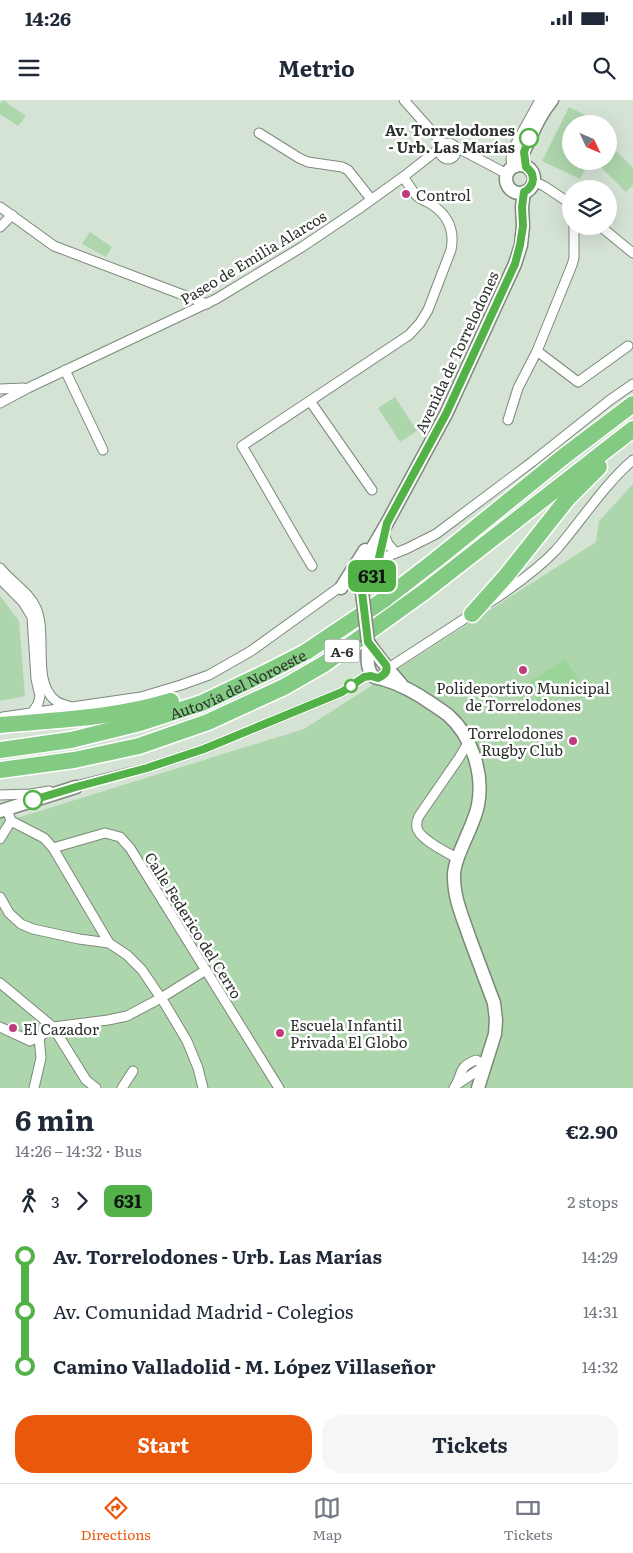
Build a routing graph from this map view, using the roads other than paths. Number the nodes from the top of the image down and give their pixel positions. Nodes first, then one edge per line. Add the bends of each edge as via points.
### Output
1 (404, 100) edge
2 (540, 100) edge
3 (552, 100) edge
4 (258, 133) dead end
5 (442, 146) junction
6 (456, 147) junction
7 (449, 158) junction
8 (477, 159) junction
9 (419, 165) junction
10 (515, 168) junction
11 (403, 177) junction
12 (533, 181) junction
13 (519, 192) junction
14 (562, 198) edge
15 (371, 199) junction
16 (0, 206) edge
17 (12, 215) junction
18 (0, 227) edge
19 (574, 235) edge
20 (611, 235) edge
21 (633, 240) edge
22 (625, 246) junction
23 (633, 253) edge
24 (182, 295) junction
25 (207, 304) junction
26 (183, 316) junction
27 (628, 346) dead end
28 (537, 351) junction
29 (65, 370) junction
30 (633, 384) edge
31 (28, 388) junction
32 (0, 391) edge
33 (310, 401) junction
34 (0, 402) edge
35 (633, 404) edge
36 (508, 420) dead end
37 (633, 428) edge
38 (633, 442) edge
39 (103, 450) dead end
40 (633, 460) edge
41 (372, 490) dead end
42 (397, 504) junction
43 (386, 528) junction
44 (396, 553) junction
45 (380, 558) junction
46 (312, 566) dead end
47 (368, 566) junction
48 (0, 568) edge
49 (0, 579) edge
50 (341, 588) junction
51 (472, 614) junction
52 (349, 624) junction
53 (408, 655) junction
54 (380, 674) junction
55 (402, 686) junction
56 (44, 694) junction
57 (71, 707) junction
58 (32, 713) junction
59 (0, 718) edge
60 (0, 725) edge
61 (468, 743) junction
62 (0, 750) edge
63 (0, 770) edge
64 (76, 787) junction
65 (0, 796) edge
66 (2, 808) edge
67 (11, 821) junction
68 (0, 839) edge
69 (53, 848) junction
70 (458, 859) junction
71 (0, 897) edge
72 (109, 943) junction
73 (206, 970) junction
74 (0, 984) edge
75 (161, 998) junction
76 (0, 1027) edge
77 (53, 1027) junction
78 (39, 1037) junction
79 (486, 1065) junction
80 (132, 1071) dead end
81 (455, 1087) edge
82 (34, 1088) edge
83 (96, 1088) edge
84 (122, 1088) edge
85 (203, 1088) edge
86 (279, 1088) edge
87 (478, 1088) edge

1 - 5 street
2 - 10 street via 512,149 511,159
3 - 10 main road via 538,119
4 - 15 street via 308,162 348,170
5 - 6 street via 450,142
5 - 7 street via 440,154
5 - 9 street, Paseo de Emilia Alarcos
6 - 7 street
6 - 8 street
7 - 8 street, Paseo de Emilia Alarcos
7 - 9 street, Paseo de Emilia Alarcos
8 - 10 street
9 - 11 street, Paseo de Emilia Alarcos
10 - 12 main road via 532,173
10 - 13 main road via 506,182
11 - 15 street, Paseo de Emilia Alarcos
11 - 33 street via 418,196 441,212 452,230 451,250 428,310 409,335
12 - 13 main road via 528,190
12 - 14 street
13 - 42 main road, Avenida de Torrelodones via 523,226 515,264 446,414
15 - 25 street, Paseo de Emilia Alarcos via 302,247
16 - 17 street
17 - 18 street
17 - 24 street via 54,246
19 - 28 street via 572,265
20 - 22 street
21 - 22 street
22 - 23 street
24 - 25 street
24 - 26 street via 187,307
25 - 26 street, Paseo de Emilia Alarcos
26 - 29 street, Paseo de Emilia Alarcos
27 - 28 street via 578,382
28 - 36 street via 518,388
29 - 31 street, Paseo de Emilia Alarcos
29 - 39 street
30 - 44 street via 436,534
31 - 32 street, Paseo de Emilia Alarcos
31 - 34 street, Paseo de Emilia Alarcos
32 - 34 street
33 - 41 street
33 - 46 street via 242,446
35 - 52 highway, Autovía del Noroeste / A-6 via 437,559
37 - 63 highway, Autovía del Noroeste / A-6 via 424,592 324,664 284,687 208,722 139,746 74,760
38 - 51 highway via 578,487
40 - 51 street via 555,551 526,578
42 - 43 main road, Avenida de Torrelodones
42 - 50 main road, Avenida de Torrelodones via 387,511
43 - 44 street via 388,544
43 - 45 main road, Avenida de Torrelodones
43 - 47 main road, Avenida de Torrelodones via 370,552
44 - 45 street
45 - 47 main road via 373,556
47 - 50 street
47 - 54 main road, Avenida de Torrelodones, bridge via 360,581 370,650 385,663
48 - 56 street via 36,606 41,623
49 - 56 street via 23,602 32,618 36,679
50 - 57 street via 251,651 209,675 141,697
51 - 53 street
52 - 60 highway via 193,695 149,708
52 - 62 highway, Autovía del Noroeste / A-6 via 306,652 202,703 71,740
53 - 54 street
53 - 55 street via 398,669
54 - 55 main road
54 - 64 street via 364,677 342,692 204,749
55 - 61 main road via 449,716
56 - 57 street
56 - 58 street
57 - 58 street
58 - 59 street
61 - 70 main road via 478,766 478,803
61 - 70 street via 416,825 423,838
64 - 65 street
64 - 66 main road
66 - 67 street
67 - 68 street
67 - 69 street via 44,838
69 - 72 street
69 - 73 street, Calle Federico del Cerro via 105,833 120,837
70 - 79 main road via 454,874 457,903 494,1003 495,1034
71 - 72 street via 9,913 21,924
72 - 75 street via 142,970
73 - 75 street
73 - 86 street, Calle Federico del Cerro
74 - 77 street
75 - 77 street via 127,1016
75 - 85 street via 187,1041
76 - 78 street via 30,1041
77 - 78 street
77 - 83 street via 86,1080
78 - 82 street via 42,1058
79 - 81 street
79 - 87 main road
80 - 84 street

